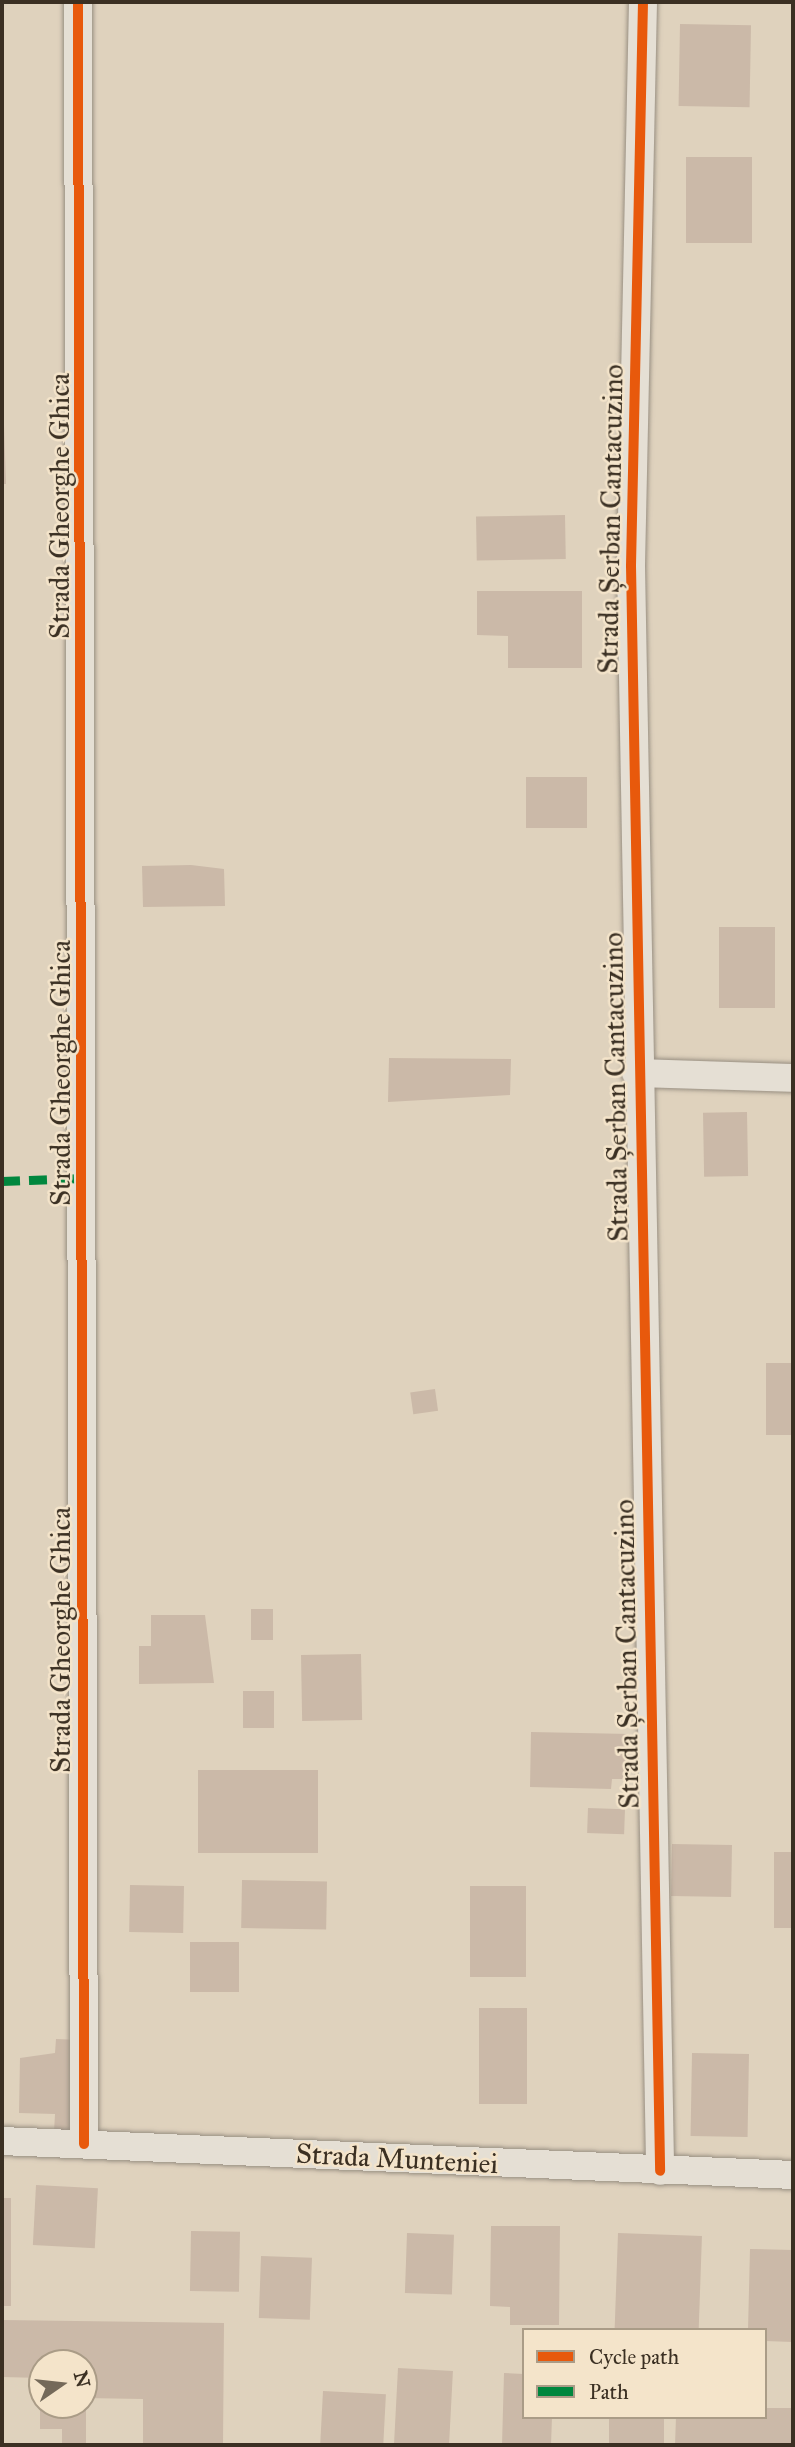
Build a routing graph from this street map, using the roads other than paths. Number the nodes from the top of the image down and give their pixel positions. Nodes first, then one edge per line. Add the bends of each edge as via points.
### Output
1 (78, 2) edge
2 (643, 2) edge
3 (636, 1073) junction
4 (793, 1077) edge
5 (2, 2141) edge
6 (84, 2144) junction
7 (660, 2171) junction
8 (793, 2175) edge

1 - 6 street, Strada Gheorghe Ghica
2 - 3 street, Strada Șerban Cantacuzino via 631,566
3 - 4 street
3 - 7 street, Strada Șerban Cantacuzino
5 - 6 street, Strada Munteniei
6 - 7 street, Strada Munteniei
7 - 8 street, Strada Munteniei

